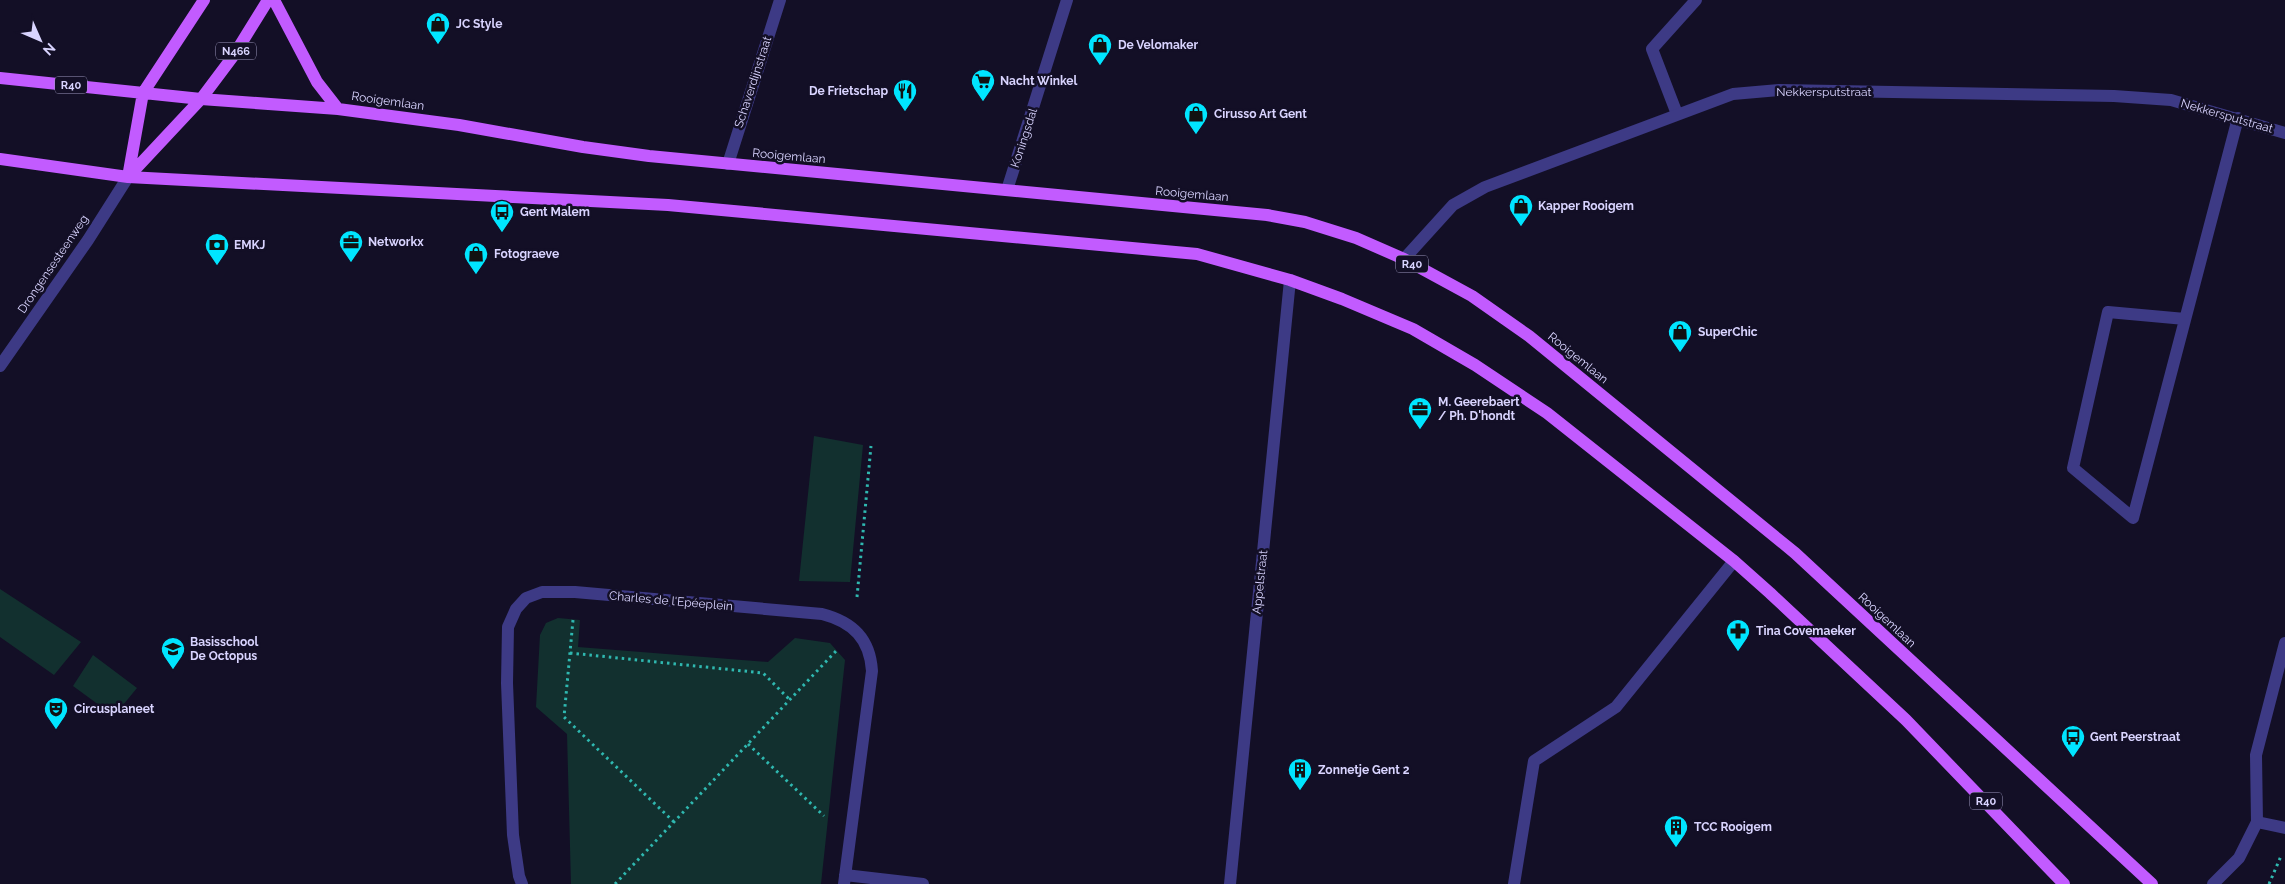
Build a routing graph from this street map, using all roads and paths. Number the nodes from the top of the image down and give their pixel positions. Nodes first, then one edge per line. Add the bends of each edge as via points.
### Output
1 (204, 0) edge
2 (268, 0) edge
3 (274, 0) edge
4 (780, 0) edge
5 (1067, 0) edge
6 (1696, 0) edge
7 (0, 78) edge
8 (142, 93) junction
9 (201, 99) junction
10 (338, 108) junction
11 (1677, 114) junction
12 (2238, 118) junction
13 (2285, 133) edge
14 (0, 159) edge
15 (728, 164) junction
16 (128, 177) junction
17 (1007, 190) junction
18 (1404, 259) junction
19 (1290, 280) junction
20 (2185, 319) junction
21 (0, 366) edge
22 (870, 446) dead end
23 (1734, 561) junction
24 (575, 592) junction
25 (851, 627) junction
26 (2285, 643) edge
27 (570, 653) junction
28 (790, 700) junction
29 (748, 744) junction
30 (674, 822) junction
31 (2257, 822) junction
32 (2285, 828) edge
33 (850, 840) junction
34 (2282, 854) dead end
35 (845, 879) edge
36 (522, 884) edge
37 (615, 884) edge
38 (923, 884) edge
39 (1230, 884) edge
40 (1514, 884) edge
41 (2064, 884) edge
42 (2152, 884) edge
43 (2213, 884) edge
44 (2269, 884) edge

1 - 8 main road, Drongensesteenweg
2 - 9 main road, Drongensesteenweg / N466
3 - 10 main road via 317,82
4 - 15 street, Schaverdijnstraat
5 - 17 street, Koningsdal
6 - 11 street via 1652,49
7 - 8 main road, Rooigemlaan / R40
8 - 9 main road, Rooigemlaan / R40
8 - 16 main road, Drongensesteenweg
9 - 10 main road, Rooigemlaan / R40
9 - 16 main road, Drongensesteenweg / N466
10 - 15 main road, Rooigemlaan / R40 via 584,147
11 - 12 street, Nekkersputstraat via 1733,94 1779,90 2114,96 2171,100
11 - 18 street, Nekkersputstraat via 1485,187 1453,205
12 - 13 street, Nekkersputstraat
12 - 20 street
14 - 16 main road, R40
15 - 17 main road, Rooigemlaan / R40
16 - 19 main road, R40 via 668,205 1197,254
16 - 21 street, Drongensesteenweg
17 - 18 main road, Rooigemlaan / R40 via 1276,216 1356,238
18 - 42 main road, Rooigemlaan / R40 via 1472,296 1529,336 1794,553
19 - 23 main road, R40 via 1413,330 1475,365 1547,413
19 - 39 street, Appelstraat
20 - 20 street via 2135,508 2133,518 2073,468 2108,312
22 - 25 path via 859,585
23 - 40 street via 1616,707 1534,760
23 - 41 main road, R40 via 1906,720
24 - 25 street, Charles de l'Epéeplein via 822,614 838,618
24 - 27 path
24 - 36 street, Charles de l'Epéeplein via 542,592 526,598 516,609 508,627 513,835
25 - 28 path via 841,646
25 - 33 street, Charles de l'Epéeplein via 871,654 872,671
26 - 31 street via 2256,755
27 - 28 path via 762,673
27 - 30 path via 564,717
28 - 29 path
29 - 30 path
29 - 33 path
30 - 37 path
31 - 32 street
31 - 43 street via 2239,858
33 - 35 street, Charles de l'Epéeplein
34 - 44 path
35 - 38 street, Charles de l'Epéeplein

